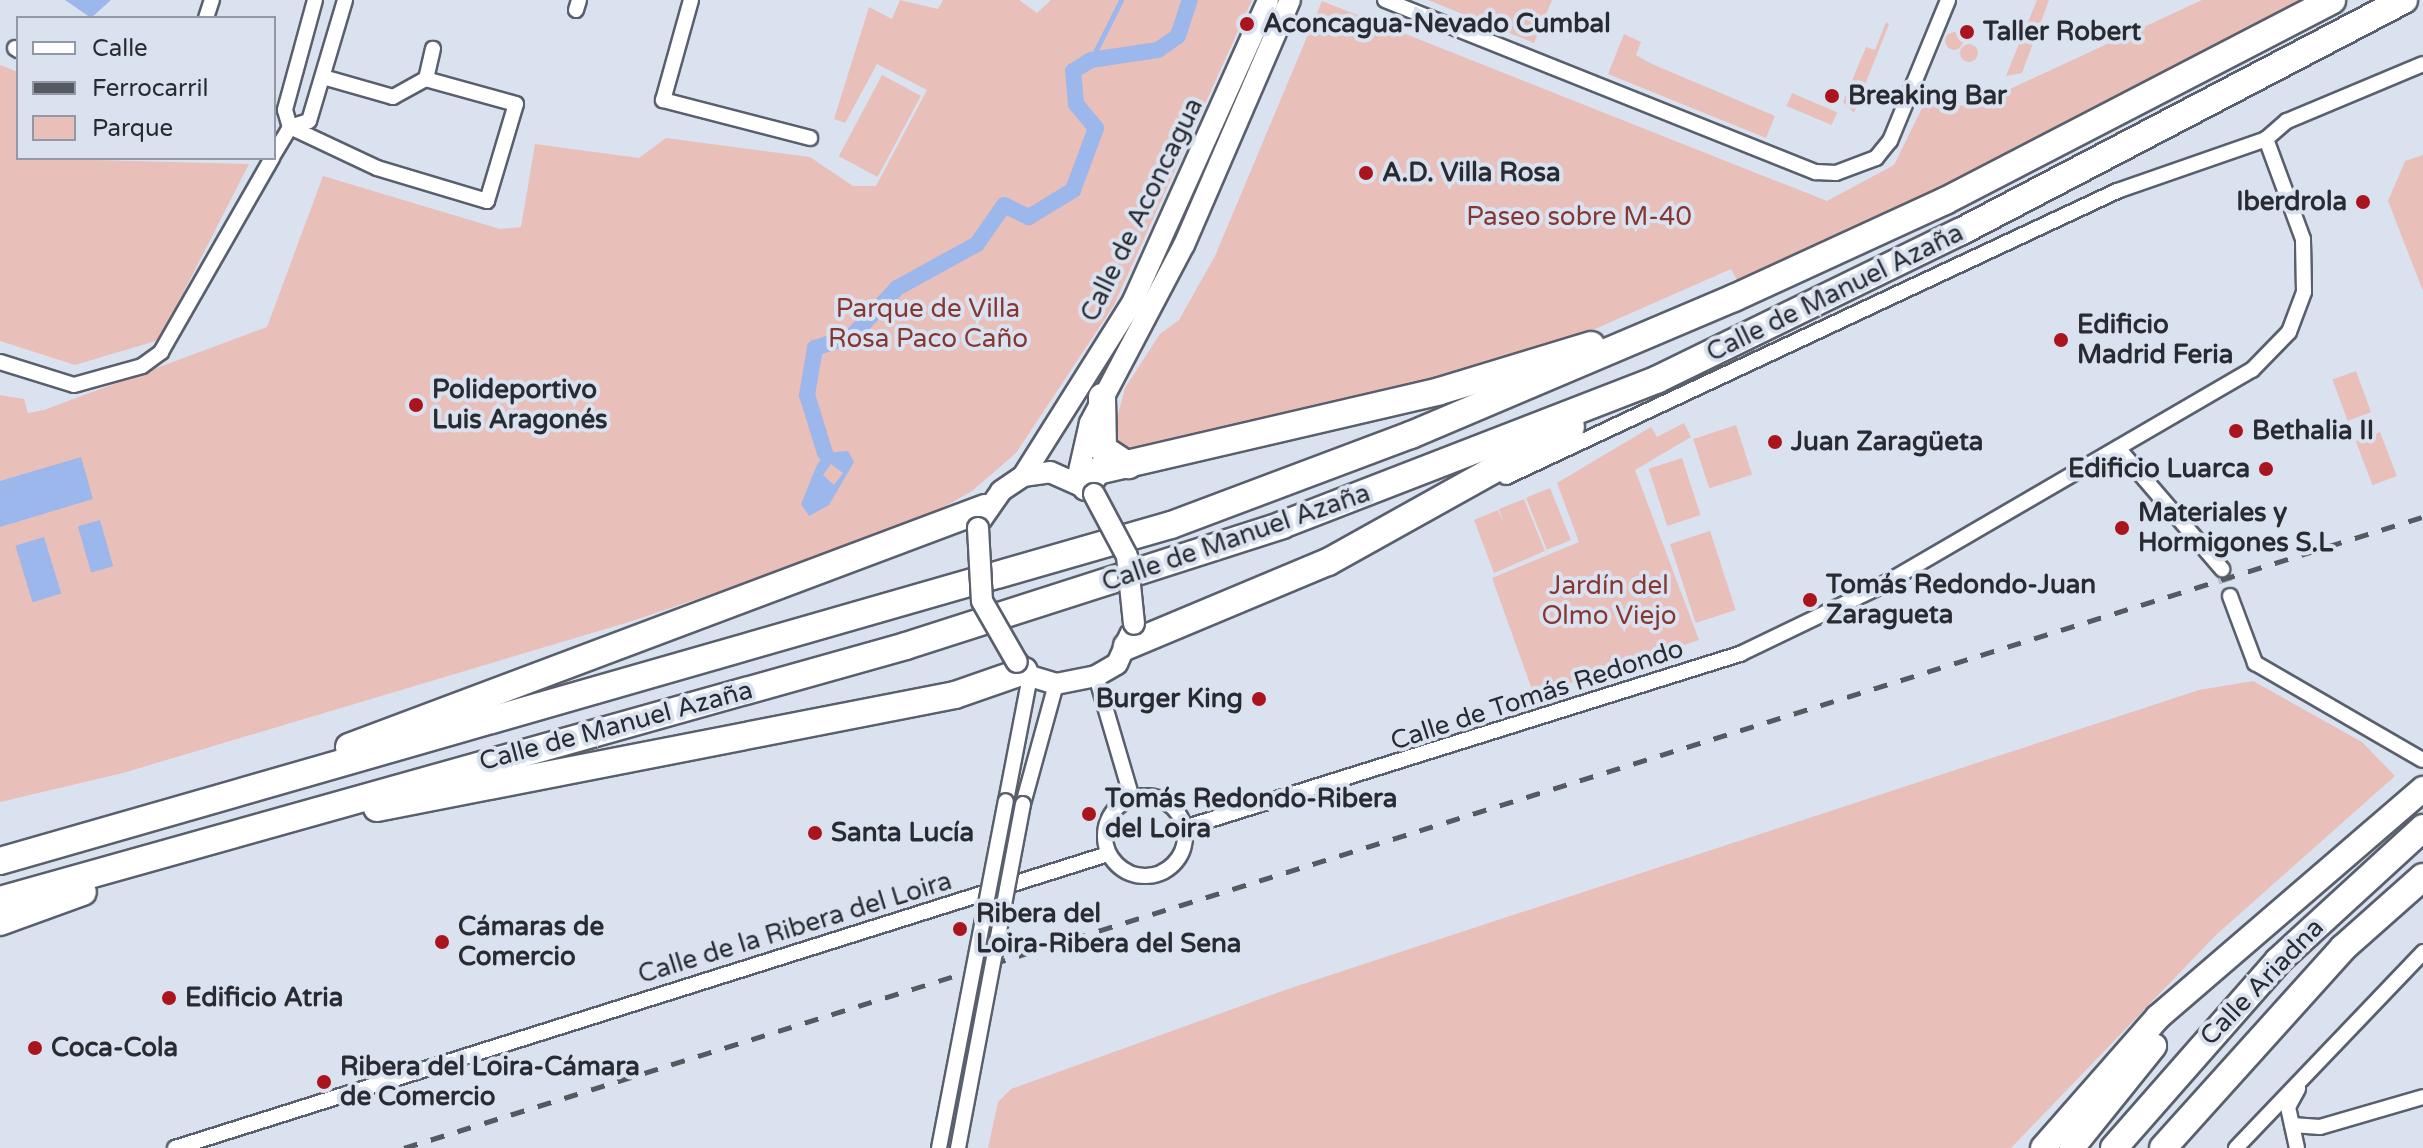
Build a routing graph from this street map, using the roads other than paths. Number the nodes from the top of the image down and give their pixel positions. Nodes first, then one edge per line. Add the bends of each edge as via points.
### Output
1 (315, 0) edge
2 (345, 0) edge
3 (691, 0) edge
4 (1268, 0) edge
5 (1290, 0) edge
6 (1385, 0) edge
7 (1948, 0) edge
8 (2332, 0) edge
9 (2404, 0) edge
10 (433, 49) dead end
11 (2423, 64) edge
12 (323, 77) junction
13 (426, 79) junction
14 (290, 127) junction
15 (810, 138) dead end
16 (2266, 139) junction
17 (276, 151) edge
18 (271, 160) edge
19 (1649, 334) junction
20 (0, 362) edge
21 (1658, 379) junction
22 (1102, 397) junction
23 (2118, 448) junction
24 (1128, 465) junction
25 (1023, 476) junction
26 (1086, 487) junction
27 (982, 518) junction
28 (1328, 562) junction
29 (2222, 569) tunnel mouth
30 (2230, 596) tunnel mouth
31 (1130, 635) junction
32 (1024, 669) junction
33 (1096, 676) junction
34 (1056, 684) junction
35 (2422, 760) edge
36 (263, 787) junction
37 (2423, 789) edge
38 (1132, 798) junction
39 (1184, 828) junction
40 (2423, 828) edge
41 (0, 843) edge
42 (200, 843) junction
43 (1108, 854) junction
44 (0, 861) edge
45 (2423, 877) edge
46 (0, 900) edge
47 (0, 922) edge
48 (2423, 952) edge
49 (2226, 957) junction
50 (2306, 1075) junction
51 (2423, 1097) edge
52 (2320, 1127) junction
53 (2296, 1138) edge
54 (2237, 1147) edge
55 (175, 1148) edge
56 (939, 1148) edge
57 (958, 1148) edge
58 (2043, 1148) edge
59 (2072, 1148) edge
60 (2114, 1148) edge
61 (2163, 1148) edge

1 - 14 street via 285,110
2 - 12 street
3 - 15 street via 663,100
4 - 25 main road, Calle de Aconcagua via 1133,301
5 - 22 main road, Calle de Aconcagua via 1184,245
6 - 7 street via 1816,172 1857,168 1890,141
8 - 19 highway, Calle de Manuel Azaña via 1945,201
9 - 21 highway, Calle de Manuel Azaña via 1960,232
10 - 13 street
11 - 16 street via 2287,121
12 - 13 street via 393,97
12 - 14 street via 309,121
13 - 14 street via 516,104 487,201 377,168
14 - 17 street
16 - 23 street, Calle de Tomás Redondo via 2303,239 2304,292 2289,332 2252,370
16 - 28 street via 2117,191
18 - 20 street via 161,352 142,366 74,385
19 - 24 highway
19 - 36 highway, Calle de Manuel Azaña via 1411,435 1171,525
21 - 28 highway
21 - 42 highway, Calle de Manuel Azaña via 1282,525 1097,587
22 - 24 highway via 1103,449
22 - 26 main road, Calle de Aconcagua
23 - 29 street
23 - 39 street, Calle de Tomás Redondo via 1877,588 1740,654
24 - 26 highway via 1097,471
25 - 26 main road via 1050,472
25 - 27 main road
26 - 31 main road, bridge via 1127,556
27 - 32 main road, bridge via 982,601
27 - 36 highway via 370,738
28 - 31 highway
30 - 35 street via 2255,663
31 - 33 main road via 1117,664
32 - 34 main road
32 - 42 highway via 939,698
32 - 56 street, bridge via 1006,801
33 - 34 main road
33 - 38 street
34 - 57 street, bridge via 1023,804
36 - 41 highway
36 - 44 highway, Calle de Manuel Azaña
37 - 49 highway
38 - 39 street via 1165,801
38 - 43 street via 1107,821
39 - 43 street via 1177,861 1158,875 1135,876
40 - 60 highway, Calle Ariadna via 2278,961
42 - 46 highway, Calle de Manuel Azaña
42 - 47 highway
43 - 55 street, Calle de la Ribera del Loira
45 - 61 highway, Calle Ariadna via 2343,948
48 - 50 street
49 - 58 highway via 2158,1017
49 - 59 highway
50 - 53 street via 2288,1107
50 - 54 street
51 - 52 street
52 - 53 street
52 - 53 street

